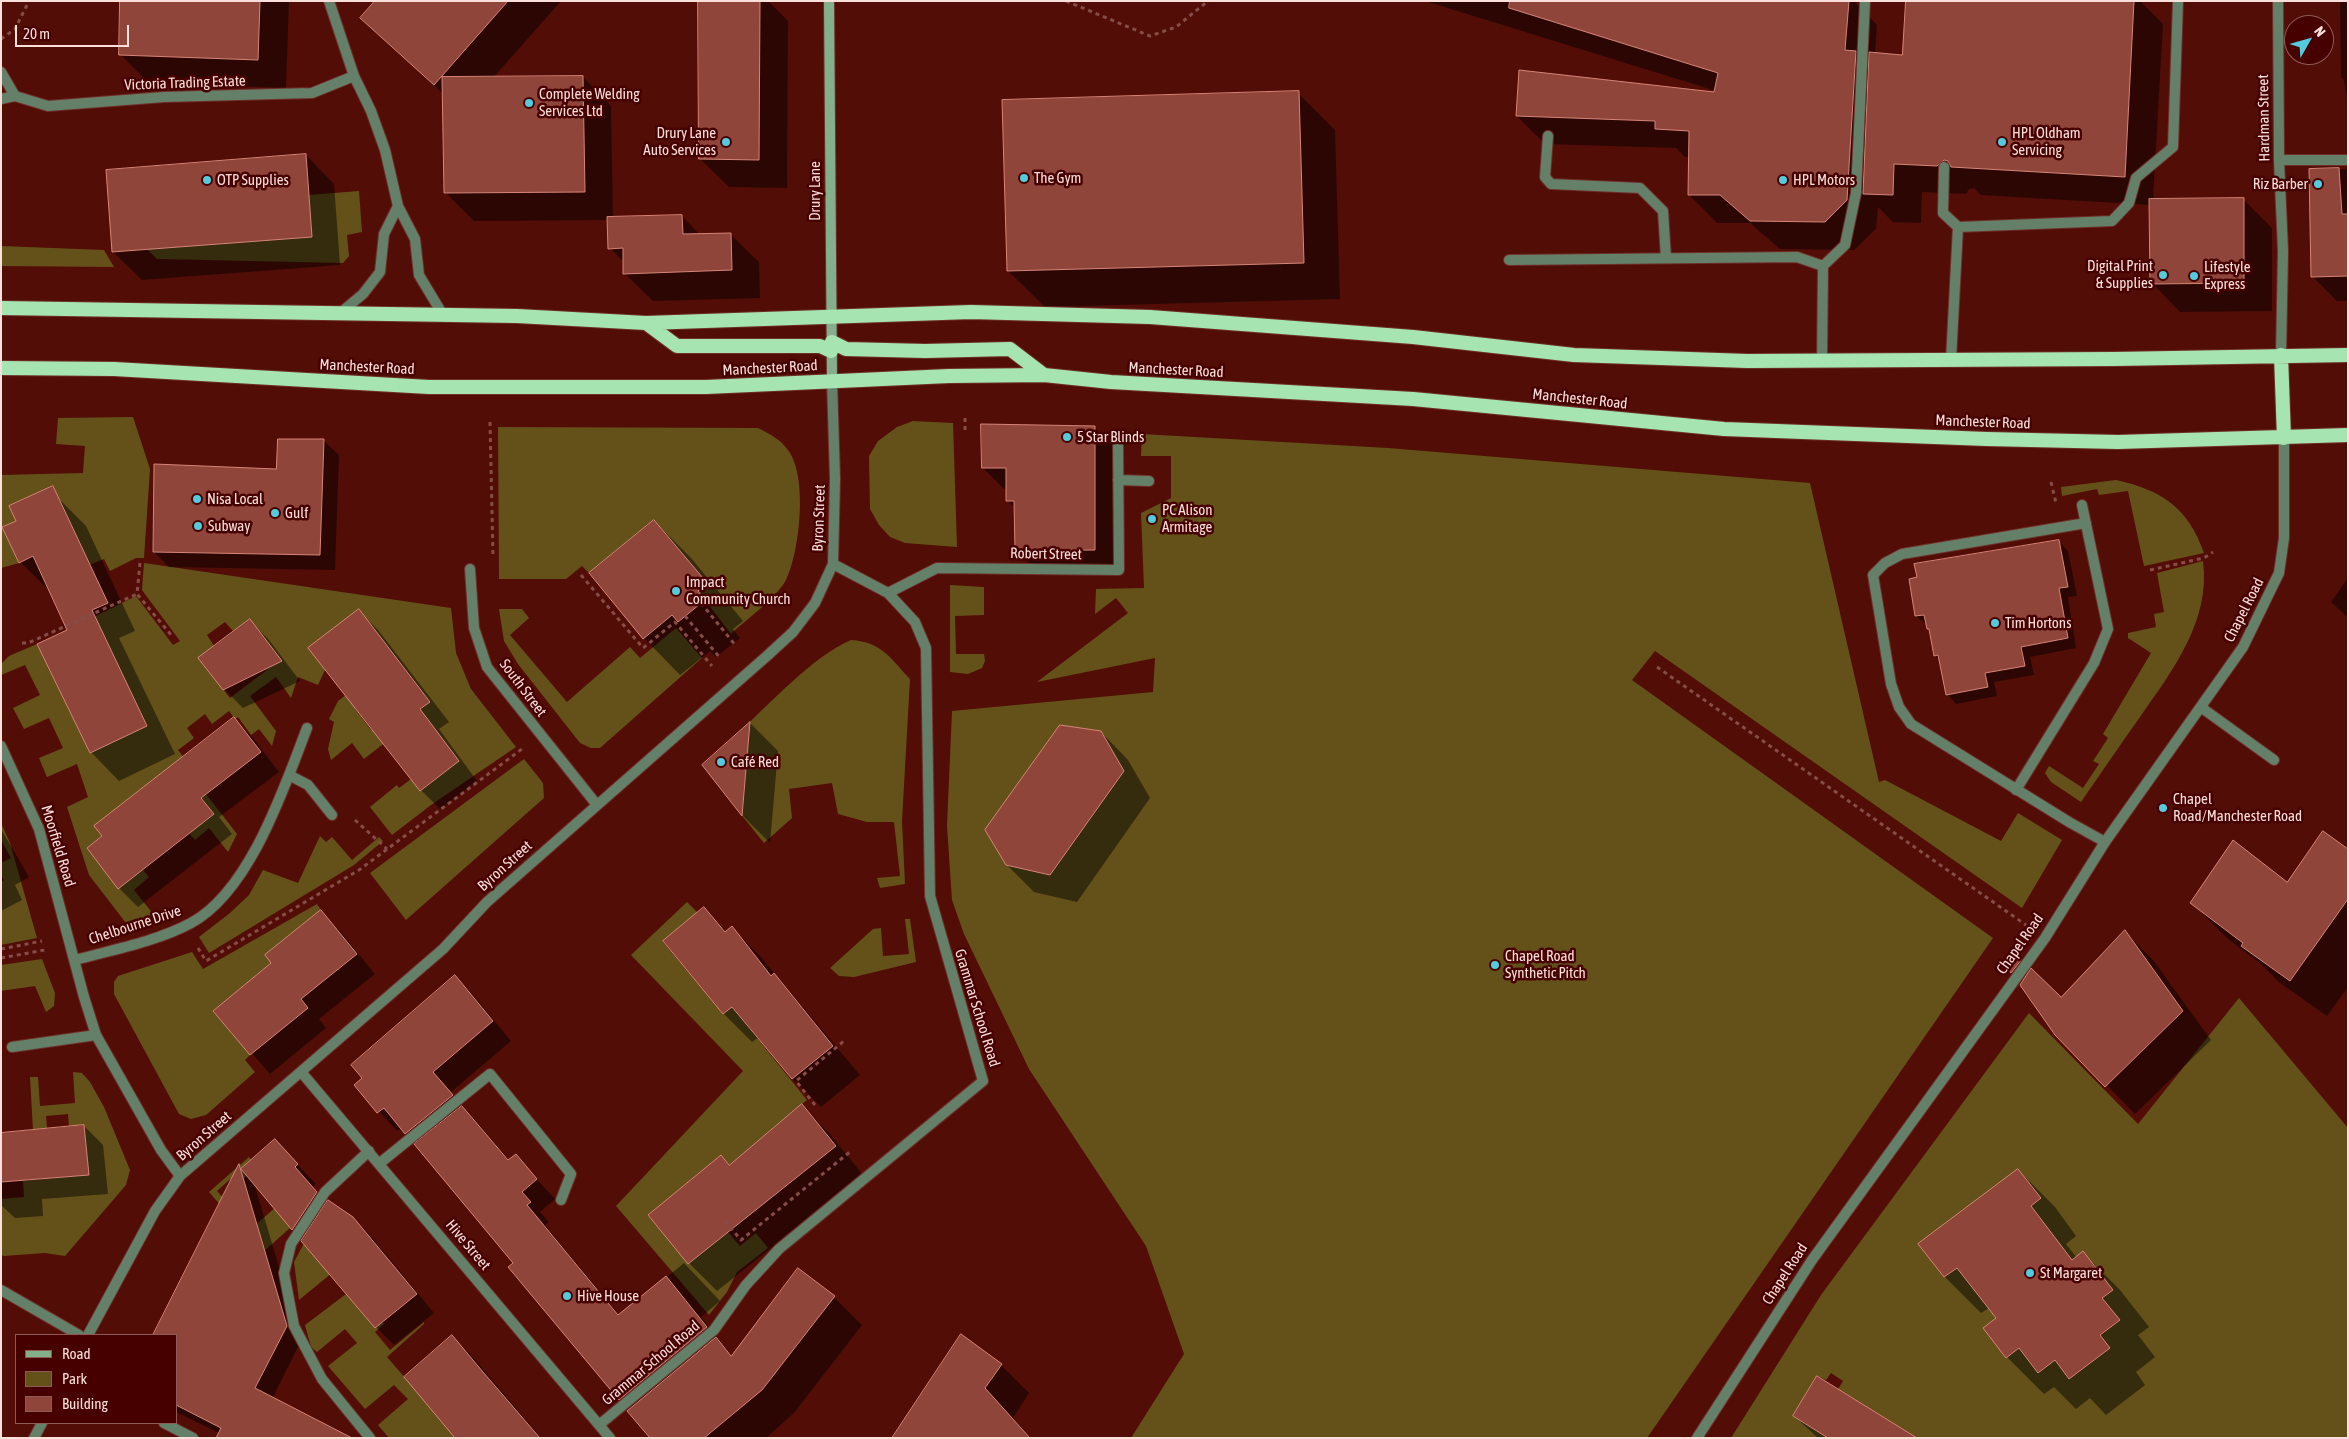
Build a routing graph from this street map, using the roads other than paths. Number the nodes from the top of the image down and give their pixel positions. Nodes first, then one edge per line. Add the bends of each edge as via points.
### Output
1 (330, 1) edge
2 (829, 1) edge
3 (1865, 1) edge
4 (2178, 1) edge
5 (2278, 1) edge
6 (1, 72) edge
7 (354, 76) junction
8 (15, 96) junction
9 (1, 99) edge
10 (1548, 136) dead end
11 (2279, 160) junction
12 (2348, 160) edge
13 (1944, 167) dead end
14 (398, 206) junction
15 (1958, 227) junction
16 (1666, 258) junction
17 (1509, 260) dead end
18 (1823, 266) junction
19 (1, 308) edge
20 (339, 314) junction
21 (443, 315) junction
22 (831, 316) junction
23 (646, 323) junction
24 (832, 346) junction
25 (2281, 355) junction
26 (2348, 355) edge
27 (1951, 360) junction
28 (1822, 361) junction
29 (1, 368) edge
30 (1044, 375) junction
31 (832, 381) junction
32 (2348, 436) edge
33 (2284, 438) junction
34 (1118, 440) dead end
35 (1118, 480) junction
36 (1149, 481) dead end
37 (2082, 505) dead end
38 (2086, 523) junction
39 (832, 564) junction
40 (470, 570) dead end
41 (888, 592) junction
42 (2202, 708) junction
43 (307, 728) dead end
44 (1, 746) edge
45 (2274, 760) dead end
46 (289, 775) junction
47 (2016, 790) junction
48 (597, 805) junction
49 (332, 815) dead end
50 (2105, 842) junction
51 (75, 960) junction
52 (96, 1035) junction
53 (12, 1047) dead end
54 (302, 1073) junction
55 (369, 1151) junction
56 (380, 1163) junction
57 (180, 1176) junction
58 (561, 1200) dead end
59 (1, 1290) edge
60 (77, 1334) edge
61 (89, 1334) edge
62 (41, 1424) edge
63 (166, 1424) edge
64 (599, 1425) junction
65 (34, 1438) edge
66 (193, 1438) edge
67 (370, 1438) edge
68 (610, 1438) edge
69 (1697, 1438) edge

1 - 7 street
2 - 22 main road, Drury Lane
3 - 18 street via 1856,194 1845,245
4 - 15 street via 2173,147 2136,178 2129,202 2112,221
5 - 11 street, Hardman Street
6 - 8 street
7 - 8 street, Victoria Trading Estate via 312,93 164,97 48,106
7 - 14 street via 372,111
8 - 9 street
10 - 16 street via 1545,176 1551,184 1640,188 1663,211
11 - 12 street
11 - 25 street, Hardman Street via 2283,251
13 - 15 street via 1943,213
14 - 20 street via 384,234 380,272 363,294
14 - 21 street via 415,239 418,276
15 - 27 street
16 - 17 street
16 - 18 street via 1797,257
18 - 28 street
19 - 20 highway
20 - 21 highway
21 - 23 highway
22 - 23 highway
22 - 24 main road, Drury Lane
22 - 28 highway via 971,312 1150,317 1413,337 1574,355
23 - 24 highway via 676,346
24 - 30 highway via 925,351 1010,349
24 - 31 main road, Drury Lane
25 - 26 highway
25 - 27 highway
25 - 33 highway
27 - 28 highway
29 - 31 highway, Manchester Road via 114,369 429,387 706,387
30 - 31 highway, Manchester Road
30 - 33 highway, Manchester Road via 1111,382 1413,399 1724,429 2081,441
31 - 39 street, Byron Street via 835,479
32 - 33 highway, Manchester Road
33 - 42 street, Chapel Road via 2284,538 2279,573 2243,647
34 - 35 street, Robert Street
35 - 36 street
35 - 41 street, Robert Street via 1119,570 937,568
37 - 38 street
38 - 47 street via 2108,629 2094,663
38 - 47 street via 1902,554 1885,563 1873,575 1890,684 1899,707 1912,724
39 - 41 street, Grammar School Road
39 - 48 street, Byron Street via 815,604 793,632
40 - 48 street, South Street via 474,628 487,668
41 - 64 street, Grammar School Road via 915,622 926,648 930,896 983,1081 779,1249 746,1285 714,1330
42 - 45 street
42 - 50 street, Chapel Road
43 - 46 street, Chelbourne Drive
44 - 51 street, Moorfield Road via 39,829
46 - 49 street via 308,785
46 - 51 street, Chelbourne Drive via 241,876 211,910 166,934
47 - 50 street
48 - 54 street, Byron Street via 487,902 443,949
50 - 69 street, Chapel Road via 2045,938 1812,1260
51 - 52 street, Chelbourne Drive
52 - 53 street
52 - 57 street, Chelbourne Drive via 161,1150
54 - 55 street, Hive Street
54 - 57 street, Byron Street
55 - 56 street, Hive Street
55 - 67 street via 325,1192 291,1244 284,1273 294,1326 322,1379
56 - 58 street via 490,1074 571,1174
56 - 64 street, Hive Street
57 - 61 street, Byron Street via 155,1211
59 - 60 street
62 - 65 street
63 - 66 street
64 - 68 street, Hive Street

